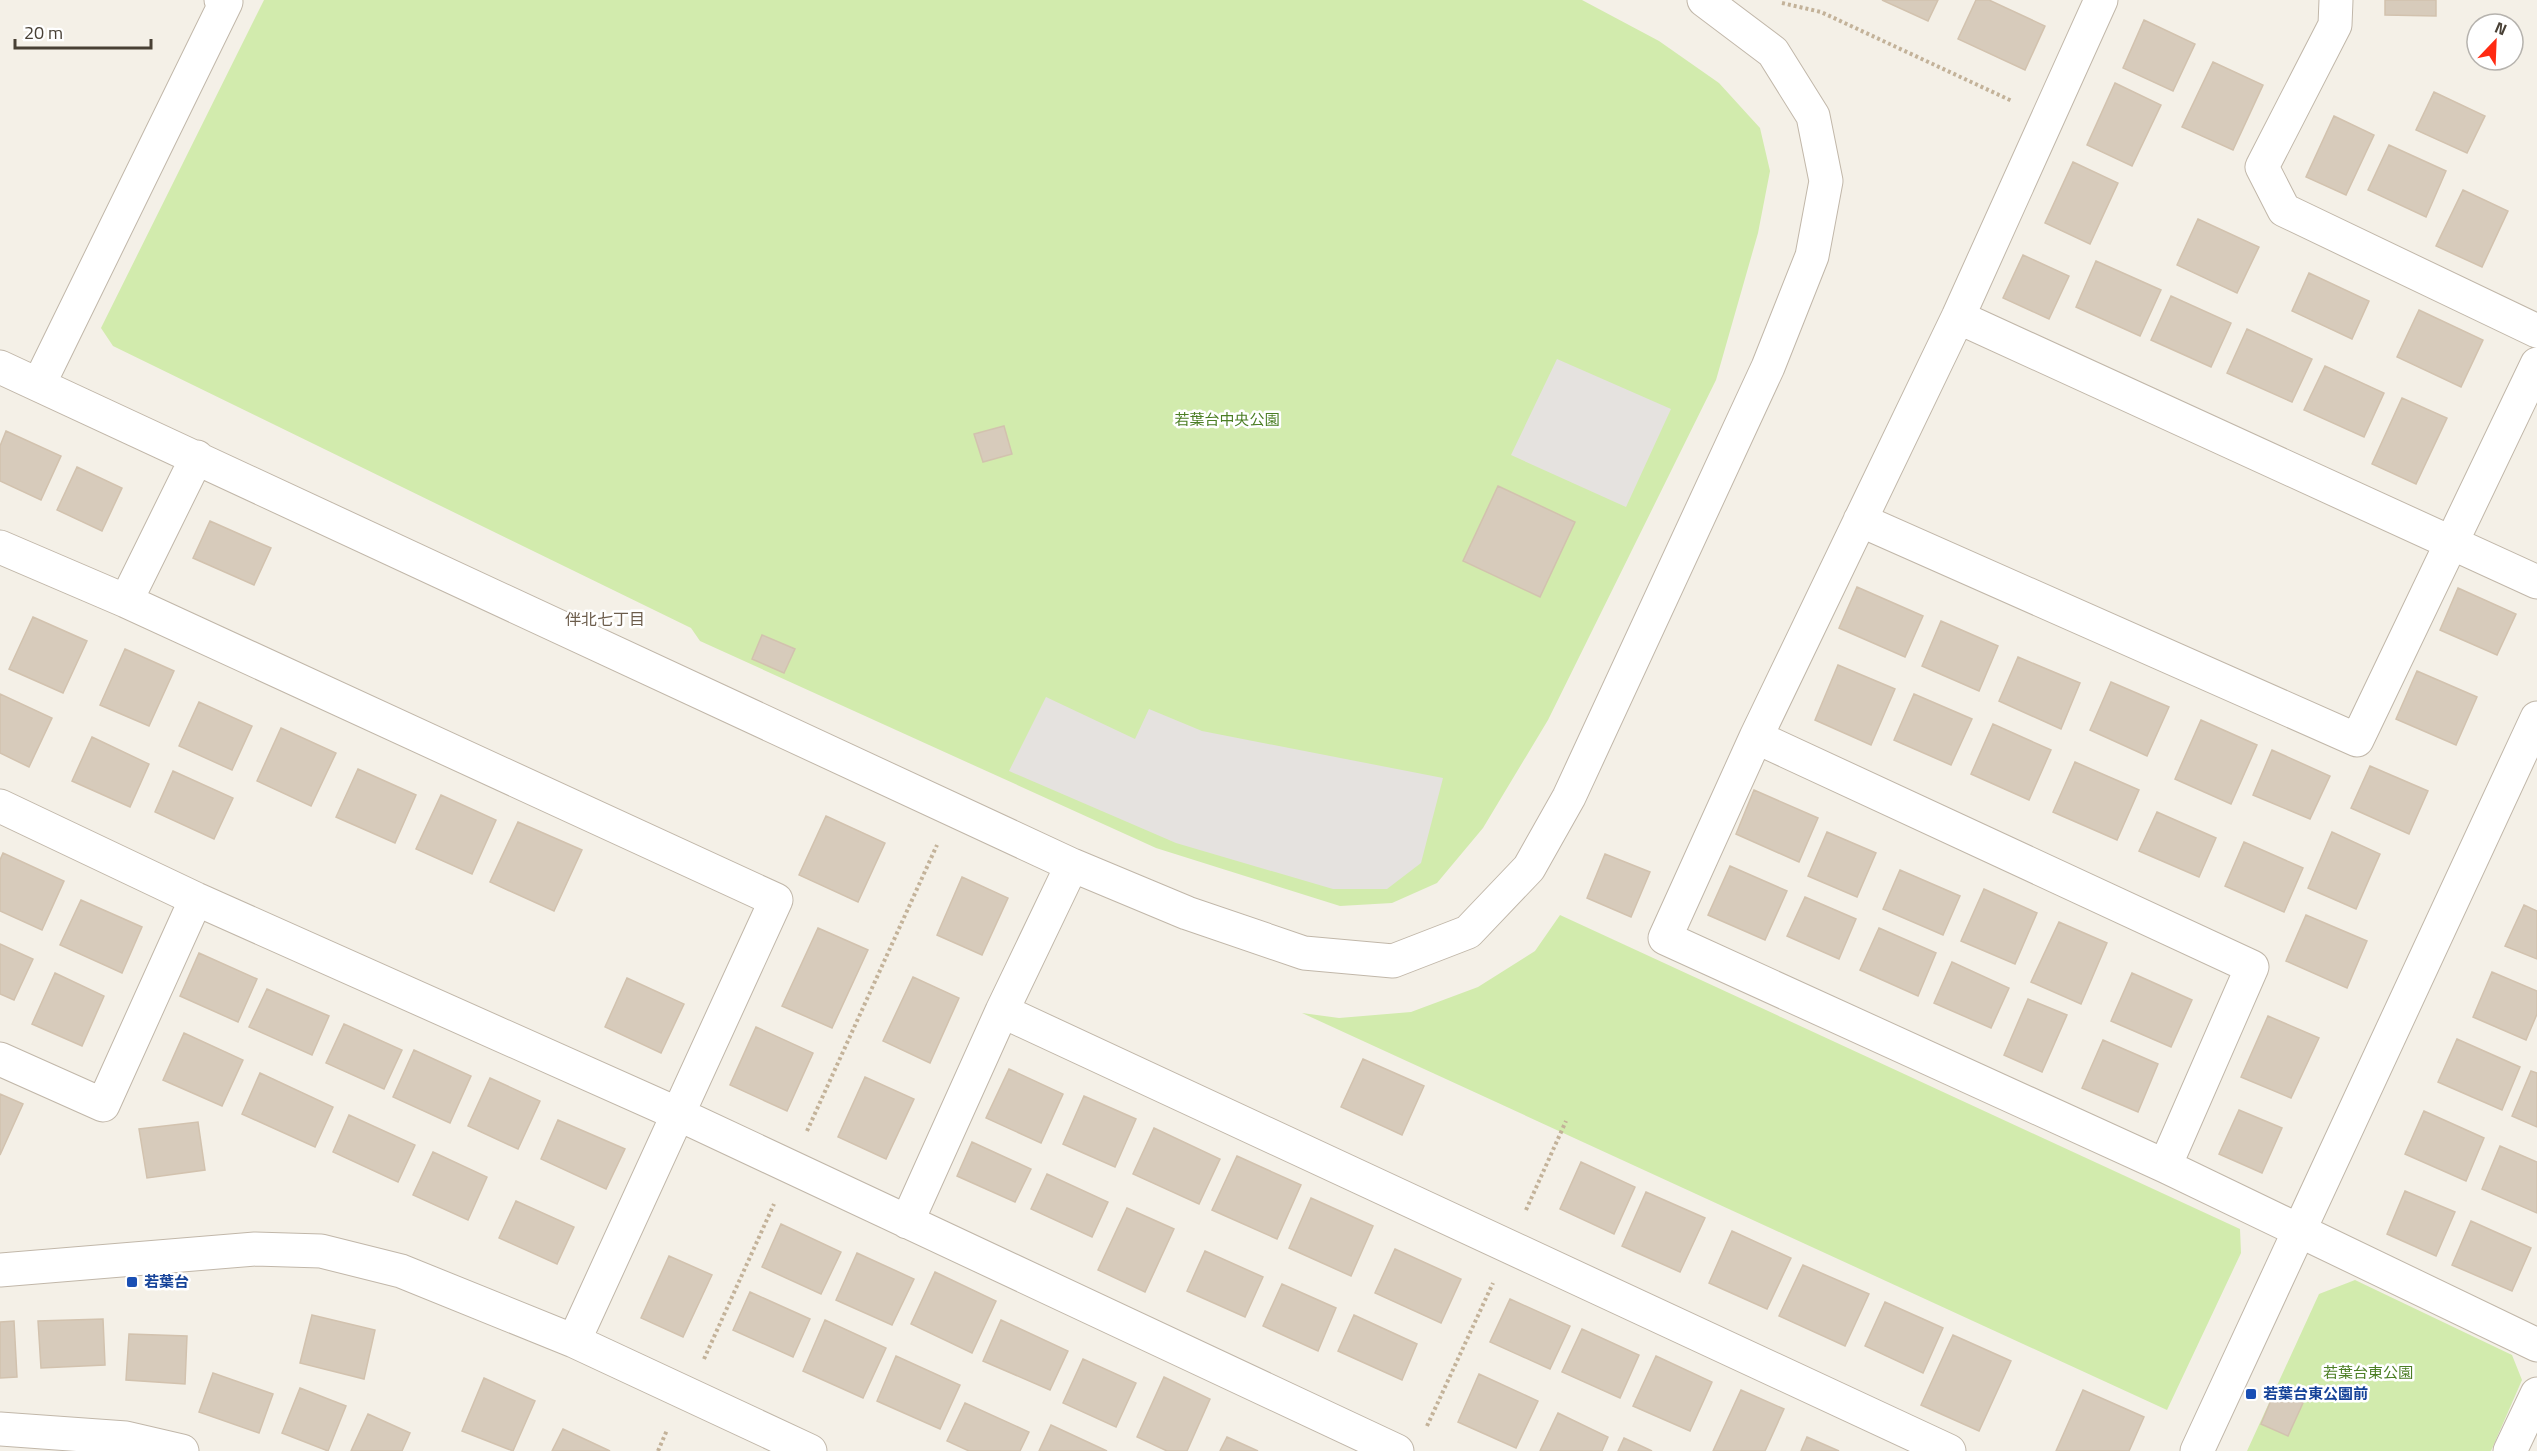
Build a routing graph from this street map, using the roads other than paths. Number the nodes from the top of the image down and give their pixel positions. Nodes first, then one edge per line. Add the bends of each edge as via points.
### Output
1 (1704, 0) edge
2 (2101, 0) edge
3 (2336, 0) edge
4 (225, 1) edge
5 (1958, 317) junction
6 (2537, 331) edge
7 (2537, 364) edge
8 (0, 367) edge
9 (39, 384) junction
10 (197, 457) junction
11 (1860, 520) junction
12 (2451, 542) junction
13 (0, 547) edge
14 (2537, 582) edge
15 (126, 601) junction
16 (2537, 718) edge
17 (1756, 737) junction
18 (0, 806) edge
19 (1072, 865) junction
20 (196, 898) junction
21 (1002, 1011) junction
22 (0, 1059) edge
23 (678, 1114) junction
24 (2165, 1166) junction
25 (907, 1222) junction
26 (2300, 1232) junction
27 (0, 1270) edge
28 (574, 1341) junction
29 (2537, 1345) edge
30 (2537, 1394) edge
31 (0, 1429) edge
32 (1410, 1443) edge
33 (182, 1451) edge
34 (810, 1451) edge
35 (1949, 1451) edge
36 (2197, 1451) edge
37 (2510, 1451) edge

1 - 19 street via 1773,52 1813,117 1826,181 1812,256 1768,368 1584,765 1529,868 1468,932 1393,961 1304,953 1187,913
2 - 5 street
3 - 6 street via 2335,25 2262,167 2284,210
4 - 9 street
5 - 11 street
5 - 12 street
7 - 12 street
8 - 9 street
9 - 10 street
10 - 15 street
10 - 19 street
11 - 12 street via 2357,740
11 - 17 street
12 - 14 street
13 - 15 street
15 - 23 street via 776,900
16 - 26 street
17 - 24 street via 2252,967
17 - 24 street via 1665,938
18 - 20 street
19 - 21 street
20 - 22 street via 103,1105
20 - 23 street
21 - 25 street
21 - 35 street
23 - 25 street
23 - 28 street
24 - 26 street
25 - 32 street
26 - 29 street
26 - 36 street
27 - 28 street via 255,1249 321,1251 400,1271
28 - 34 street
30 - 37 street
31 - 33 street via 126,1437

